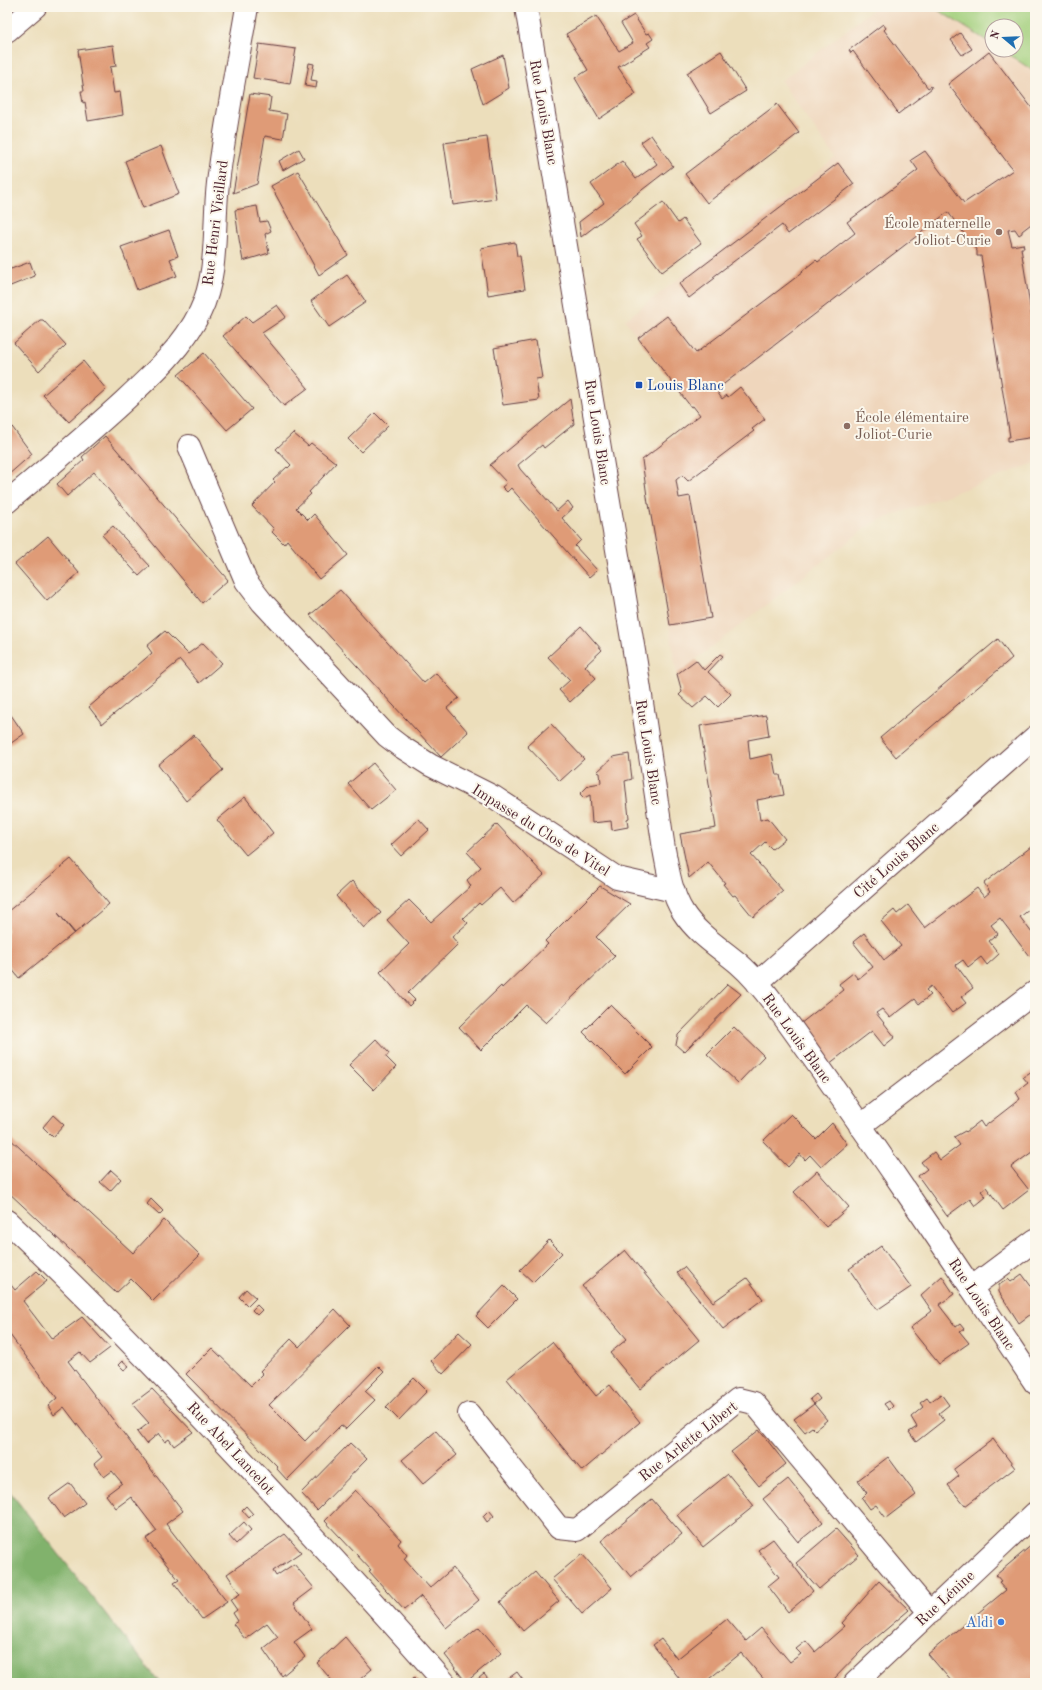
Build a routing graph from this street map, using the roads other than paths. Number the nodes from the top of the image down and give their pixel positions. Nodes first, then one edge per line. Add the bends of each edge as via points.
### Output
1 (35, 7) edge
2 (247, 7) edge
3 (526, 7) edge
4 (7, 31) edge
5 (189, 446) dead end
6 (7, 502) edge
7 (1035, 737) edge
8 (674, 891) junction
9 (757, 983) junction
10 (1035, 992) edge
11 (860, 1126) junction
12 (7, 1221) edge
13 (1035, 1240) edge
14 (972, 1288) junction
15 (1035, 1383) edge
16 (469, 1414) dead end
17 (1035, 1514) edge
18 (930, 1613) junction
19 (446, 1683) edge
20 (855, 1683) edge

1 - 4 street
2 - 6 street, Rue Henri Vieillard via 220,171 212,268 200,312 183,339 149,378 72,448
3 - 8 street, Rue Louis Blanc via 636,663 664,849
5 - 8 street, Impasse du Clos de Vitel via 246,581 262,602 374,723 400,746 430,765 494,797 617,878
7 - 9 street, Cité Louis Blanc
8 - 9 street, Rue Louis Blanc via 677,902 691,923
9 - 11 street, Rue Louis Blanc
10 - 11 street
11 - 14 street, Rue Louis Blanc
12 - 19 street, Rue Abel Lancelot via 174,1387 369,1596
13 - 14 street
14 - 15 street, Rue Louis Blanc
16 - 18 street, Rue Arlette Libert via 559,1528 577,1530 738,1399 754,1403
17 - 18 street, Rue Lénine
18 - 20 street, Rue Lénine

